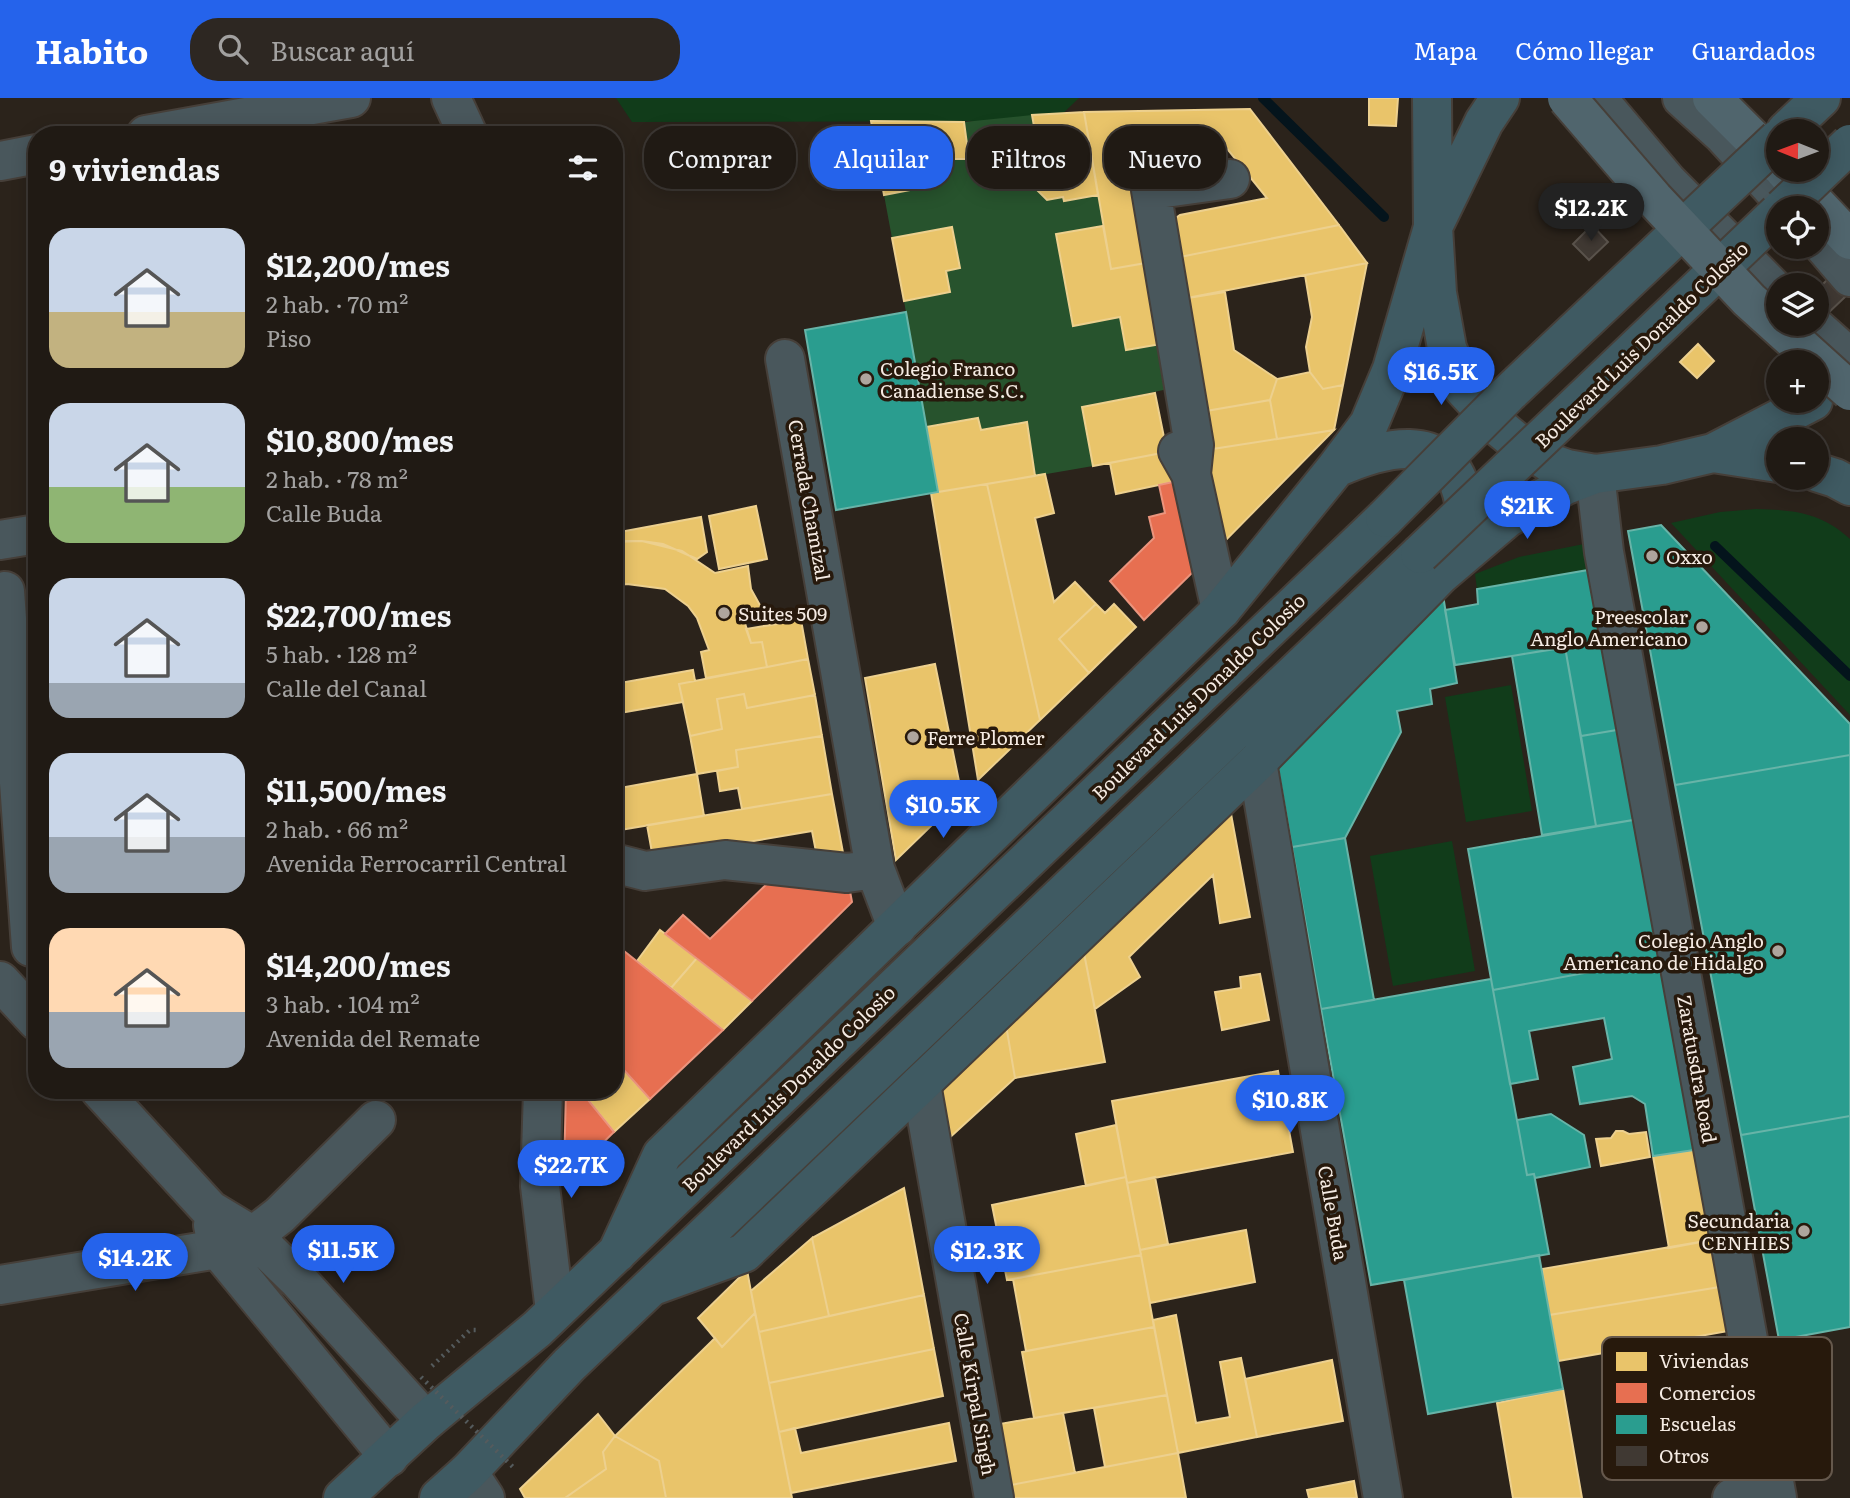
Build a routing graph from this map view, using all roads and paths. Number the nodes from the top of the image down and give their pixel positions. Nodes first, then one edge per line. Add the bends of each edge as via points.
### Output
1 (351, 98) edge
2 (451, 98) edge
3 (1432, 98) edge
4 (1500, 98) edge
5 (1567, 98) edge
6 (1597, 98) edge
7 (1682, 98) edge
8 (1712, 98) edge
9 (1821, 98) edge
10 (1799, 119) edge
11 (196, 126) edge
12 (464, 126) edge
13 (1850, 144) edge
14 (1766, 150) edge
15 (1766, 152) edge
16 (28, 156) edge
17 (0, 161) edge
18 (1230, 179) dead end
19 (1795, 182) edge
20 (1779, 196) edge
21 (1796, 196) edge
22 (1766, 224) edge
23 (1433, 227) junction
24 (1850, 240) edge
25 (1829, 252) edge
26 (1850, 277) edge
27 (1766, 281) edge
28 (1825, 336) edge
29 (1850, 358) edge
30 (785, 359) dead end
31 (1850, 373) edge
32 (1829, 389) edge
33 (1850, 391) edge
34 (1790, 413) edge
35 (1713, 453) junction
36 (1766, 461) edge
37 (1336, 468) junction
38 (1595, 474) junction
39 (1829, 476) edge
40 (1850, 486) edge
41 (28, 535) edge
42 (0, 540) edge
43 (1440, 575) junction
44 (5, 591) dead end
45 (1221, 610) junction
46 (1256, 762) junction
47 (623, 865) edge
48 (875, 869) junction
49 (897, 927) junction
50 (23, 948) edge
51 (0, 981) edge
52 (28, 1011) edge
53 (921, 1084) junction
54 (108, 1099) edge
55 (542, 1099) edge
56 (376, 1120) dead end
57 (210, 1210) junction
58 (253, 1236) junction
59 (218, 1249) junction
60 (617, 1253) junction
61 (0, 1285) edge
62 (653, 1286) junction
63 (555, 1311) junction
64 (470, 1330) dead end
65 (1747, 1337) edge
66 (426, 1422) junction
67 (389, 1457) junction
68 (514, 1469) dead end
69 (477, 1485) edge
70 (1776, 1494) edge
71 (343, 1498) edge
72 (439, 1498) edge
73 (994, 1498) edge
74 (1383, 1498) edge
75 (1732, 1498) edge

1 - 11 street
2 - 12 street
3 - 23 main road
4 - 23 main road
5 - 33 highway, bridge via 1749,300
6 - 27 street, bridge via 1667,181
7 - 20 street, bridge
8 - 15 highway
9 - 10 main road
13 - 21 main road, bridge
14 - 60 main road, Boulevard Luis Donaldo Colosio, bridge
16 - 17 street
18 - 45 street via 1151,190 1194,444 1184,461
19 - 24 highway
22 - 62 main road, Boulevard Luis Donaldo Colosio, bridge
23 - 37 main road, Boulevard Luis Donaldo Colosio via 1392,369 1369,425
23 - 38 main road via 1437,293 1447,348 1463,388 1518,443 1550,463
25 - 26 street
28 - 29 street
30 - 48 street, Cerrada Chamizal
31 - 32 main road, Boulevard Luis Donaldo Colosio
34 - 35 main road, Boulevard Luis Donaldo Colosio
35 - 36 main road
35 - 38 main road, Boulevard Luis Donaldo Colosio
37 - 43 main road via 1396,448 1425,451 1450,465 1464,499 1462,537
37 - 45 main road, Boulevard Luis Donaldo Colosio
38 - 43 main road, Boulevard Luis Donaldo Colosio via 1507,518
38 - 65 street, Zaratusdra Road via 1604,552
39 - 40 main road
41 - 42 street
43 - 46 main road, Boulevard Luis Donaldo Colosio
44 - 50 street
45 - 49 main road, Boulevard Luis Donaldo Colosio
46 - 53 main road, Boulevard Luis Donaldo Colosio
46 - 74 street, Calle Buda
47 - 48 street via 645,871 725,860 847,873
48 - 49 street, Cerrada Chamizal
49 - 60 main road, Boulevard Luis Donaldo Colosio via 662,1155
51 - 52 street
53 - 62 main road, Boulevard Luis Donaldo Colosio via 744,1253
53 - 73 street, Calle Kirpal Singh
54 - 57 street
55 - 63 street via 540,1186
56 - 58 street
57 - 58 street
57 - 59 street
58 - 59 street
58 - 66 street
59 - 61 street
59 - 67 street
60 - 63 main road, Boulevard Luis Donaldo Colosio
62 - 69 main road, Boulevard Luis Donaldo Colosio via 569,1365
63 - 66 main road, Boulevard Luis Donaldo Colosio
64 - 68 path, bridge via 421,1377
66 - 67 main road, Boulevard Luis Donaldo Colosio
67 - 71 main road, Boulevard Luis Donaldo Colosio
69 - 72 main road, Boulevard Luis Donaldo Colosio
70 - 75 street

